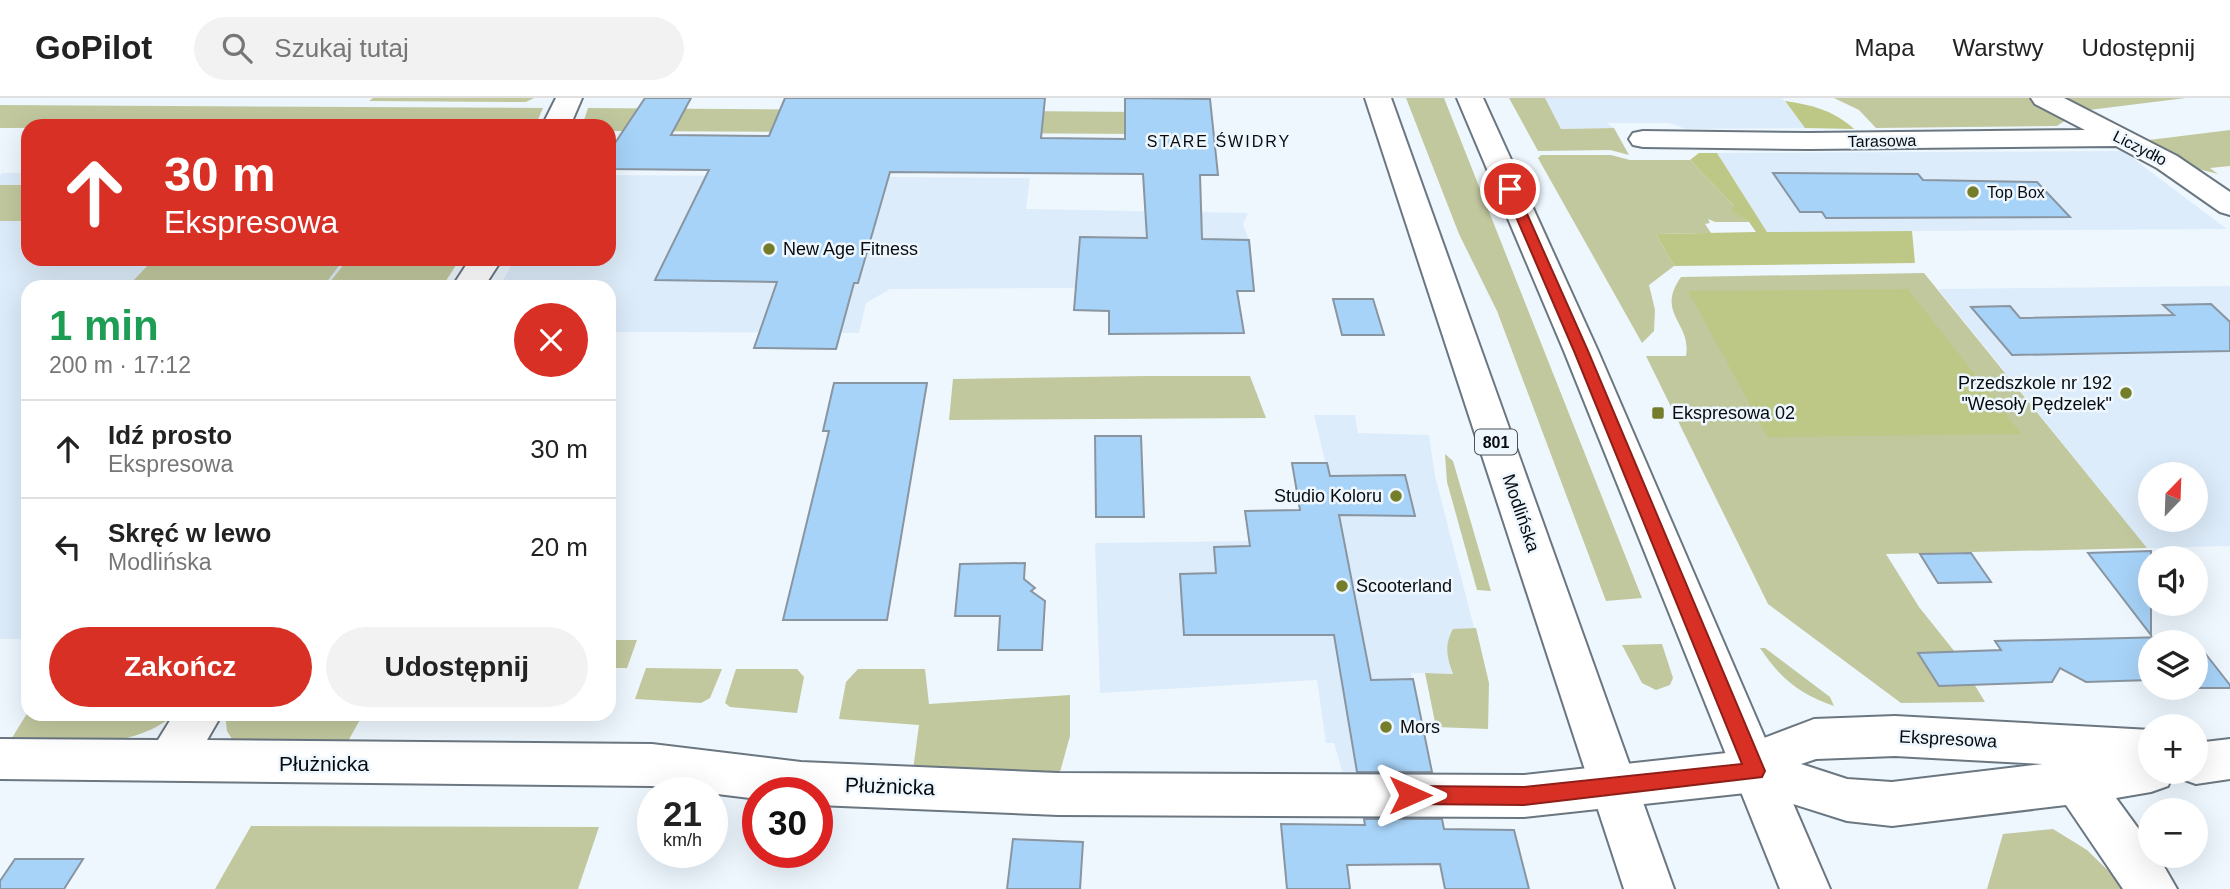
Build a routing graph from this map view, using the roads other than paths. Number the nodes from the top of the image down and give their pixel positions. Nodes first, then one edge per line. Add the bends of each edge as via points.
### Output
1 (569, 98) edge
2 (1378, 98) edge
3 (1470, 98) edge
4 (2044, 98) edge
5 (558, 119) edge
6 (2121, 138) junction
7 (1643, 139) dead end
8 (2230, 206) edge
9 (196, 721) edge
10 (2051, 744) junction
11 (2138, 749) edge
12 (2208, 754) edge
13 (2230, 757) edge
14 (0, 759) edge
15 (170, 761) junction
16 (2208, 762) edge
17 (1755, 771) junction
18 (2138, 773) edge
19 (2077, 783) junction
20 (1612, 786) junction
21 (1649, 889) edge
22 (1805, 889) edge
23 (2152, 889) edge

1 - 5 street
2 - 20 street, Modlińska / 801
3 - 17 street via 1581,351
4 - 6 street, Liczydło
6 - 7 street, Tarasowa
6 - 8 street, Liczydło via 2168,162
9 - 15 street
10 - 11 street, Ekspresowa
10 - 17 street, Ekspresowa via 1895,736 1814,739 1780,752
10 - 19 street
12 - 13 street
13 - 16 street
14 - 15 street, Płużnicka
15 - 20 street, Płużnicka via 652,765 801,783 1058,794 1524,796
17 - 19 street, Ekspresowa via 1847,800 1892,804
17 - 20 street, Ekspresowa
17 - 22 street
18 - 19 street, Ekspresowa
19 - 23 street
20 - 21 street, Modlińska / 801

